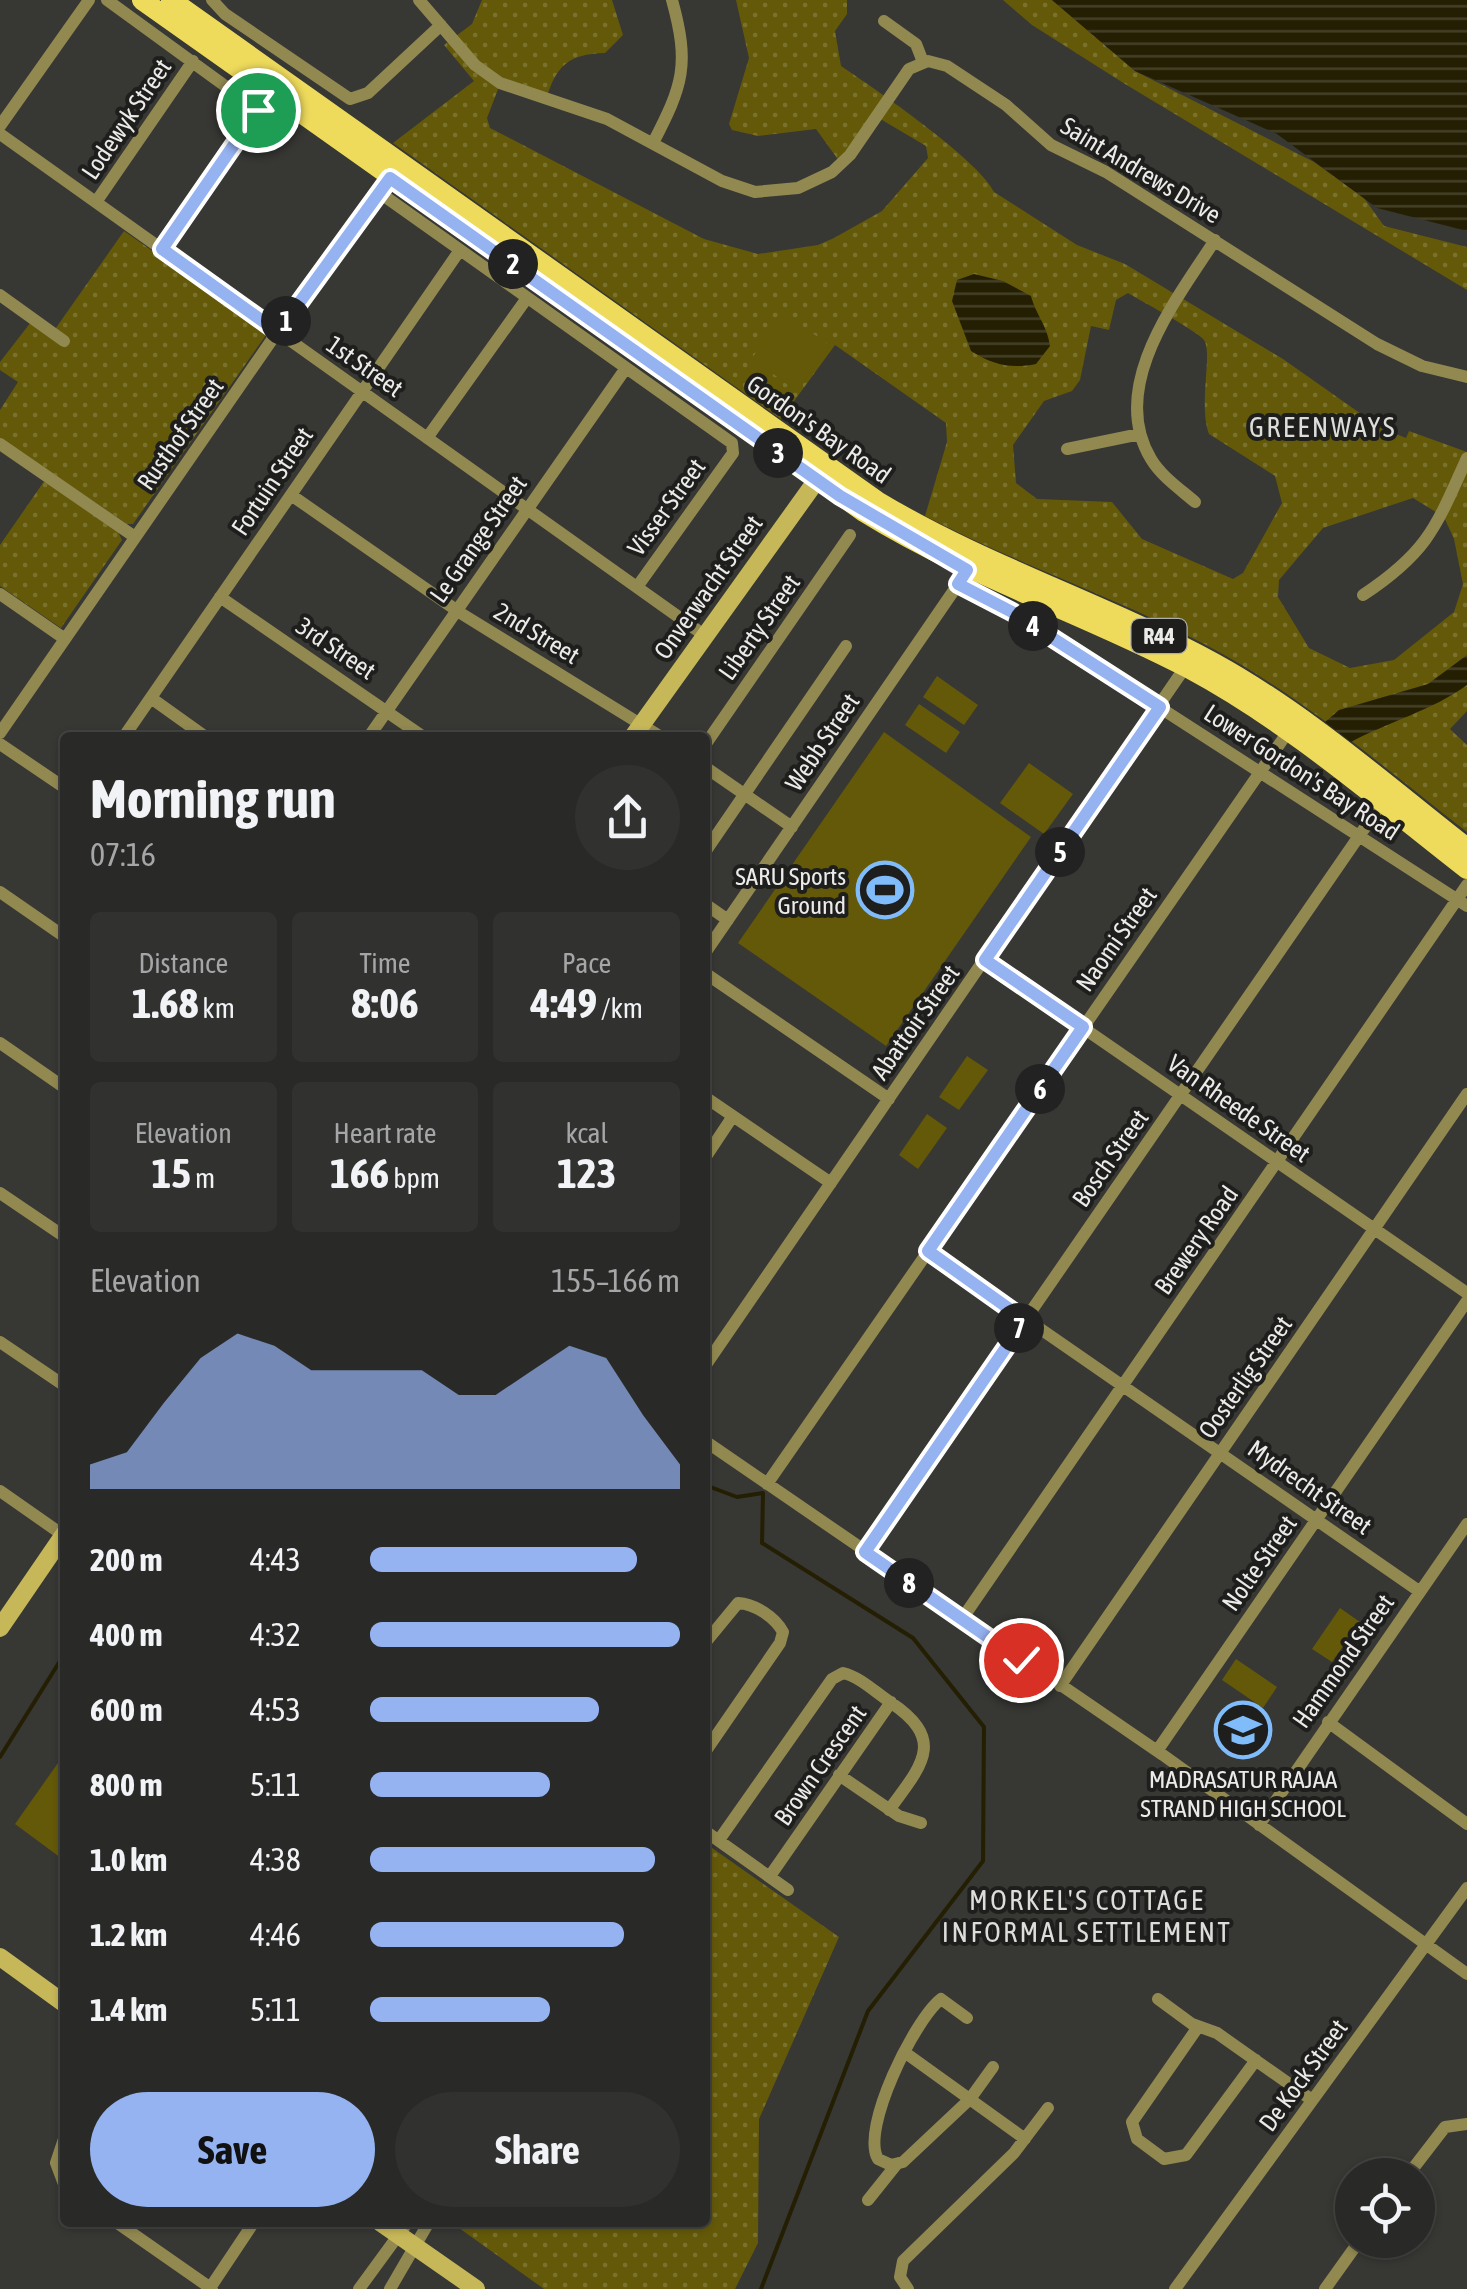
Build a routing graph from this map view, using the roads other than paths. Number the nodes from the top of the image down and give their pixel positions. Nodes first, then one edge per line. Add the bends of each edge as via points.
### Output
1 (88, 0) edge
2 (107, 0) edge
3 (142, 0) edge
4 (171, 0) edge
5 (212, 0) edge
6 (419, 0) edge
7 (672, 0) edge
8 (884, 21) dead end
9 (441, 26) junction
10 (192, 61) junction
11 (923, 62) junction
12 (0, 130) edge
13 (652, 143) junction
14 (391, 178) junction
15 (96, 202) junction
16 (1215, 240) junction
17 (162, 249) junction
18 (460, 250) junction
19 (0, 295) edge
20 (527, 298) junction
21 (278, 332) junction
22 (64, 341) dead end
23 (626, 368) junction
24 (1467, 377) edge
25 (360, 390) junction
26 (1140, 434) junction
27 (427, 438) junction
28 (0, 444) edge
29 (1067, 449) dead end
30 (1467, 458) edge
31 (822, 473) junction
32 (291, 496) junction
33 (1195, 502) dead end
34 (526, 508) junction
35 (850, 535) dead end
36 (135, 538) junction
37 (967, 570) junction
38 (636, 587) junction
39 (0, 594) edge
40 (1362, 595) dead end
41 (220, 597) junction
42 (456, 610) junction
43 (704, 636) junction
44 (65, 638) junction
45 (846, 646) dead end
46 (1190, 660) junction
47 (151, 698) junction
48 (1160, 707) junction
49 (387, 710) junction
50 (1294, 724) junction
51 (637, 730) edge
52 (127, 732) edge
53 (199, 732) edge
54 (372, 732) edge
55 (418, 732) edge
56 (0, 733) edge
57 (710, 737) edge
58 (0, 744) edge
59 (710, 770) edge
60 (1259, 772) junction
61 (60, 785) edge
62 (744, 794) junction
63 (1386, 796) junction
64 (792, 827) junction
65 (1359, 836) junction
66 (710, 845) edge
67 (1467, 848) edge
68 (1467, 869) edge
69 (1467, 885) edge
70 (0, 892) edge
71 (1462, 903) edge
72 (710, 907) edge
73 (728, 920) junction
74 (60, 934) edge
75 (710, 947) edge
76 (985, 960) junction
77 (710, 976) edge
78 (1083, 1027) junction
79 (0, 1042) edge
80 (60, 1084) edge
81 (1467, 1094) edge
82 (1180, 1095) junction
83 (710, 1100) edge
84 (889, 1100) junction
85 (734, 1116) junction
86 (710, 1151) edge
87 (1277, 1162) junction
88 (831, 1183) junction
89 (0, 1192) edge
90 (1374, 1229) junction
91 (60, 1234) edge
92 (928, 1251) junction
93 (1467, 1294) edge
94 (1467, 1301) edge
95 (1025, 1320) junction
96 (0, 1342) edge
97 (710, 1359) edge
98 (60, 1383) edge
99 (1122, 1386) junction
100 (710, 1444) edge
101 (1220, 1452) junction
102 (767, 1484) junction
103 (0, 1492) edge
104 (1317, 1519) junction
105 (1467, 1524) edge
106 (60, 1531) edge
107 (60, 1540) edge
108 (865, 1552) junction
109 (1418, 1591) junction
110 (962, 1620) junction
111 (0, 1628) edge
112 (710, 1637) edge
113 (1060, 1686) junction
114 (891, 1702) junction
115 (1328, 1722) junction
116 (710, 1745) edge
117 (1157, 1751) junction
118 (840, 1776) junction
119 (890, 1810) junction
120 (921, 1823) dead end
121 (1467, 1824) edge
122 (1260, 1825) junction
123 (710, 1834) edge
124 (719, 1840) junction
125 (770, 1876) junction
126 (1467, 1888) edge
127 (788, 1890) dead end
128 (1426, 1944) junction
129 (0, 1957) edge
130 (1467, 1974) edge
131 (1158, 1999) dead end
132 (60, 2000) edge
133 (967, 2018) dead end
134 (1198, 2026) junction
135 (907, 2054) junction
136 (1256, 2060) junction
137 (992, 2067) dead end
138 (970, 2098) junction
139 (1312, 2100) junction
140 (1048, 2108) dead end
141 (1467, 2124) edge
142 (1025, 2139) junction
143 (1420, 2158) edge
144 (896, 2165) junction
145 (868, 2200) dead end
146 (123, 2227) edge
147 (251, 2227) edge
148 (427, 2227) edge
149 (403, 2229) edge
150 (416, 2247) junction
151 (1347, 2258) edge
152 (211, 2288) edge
153 (359, 2289) edge
154 (390, 2289) edge
155 (476, 2289) edge
156 (908, 2289) edge
157 (1175, 2289) edge
158 (1325, 2289) edge

1 - 12 street
2 - 10 street
3 - 14 main road, Gordon's Bay Road / R44
4 - 14 main road, Gordon's Bay Road / R44
5 - 9 street via 350,99 368,94
6 - 9 street
7 - 13 street via 684,68
8 - 11 street via 916,44
9 - 13 street via 500,83 607,119
10 - 15 street, Lodewyk Street
10 - 17 street via 258,110
11 - 13 street via 906,72 842,164 798,188 737,188
11 - 16 street, Saint Andrews Drive via 947,66 1051,145
12 - 15 street, 1st Street
14 - 18 street
14 - 21 street, Rusthof Street
14 - 31 main road, Gordon's Bay Road / R44
15 - 17 street, 1st Street
16 - 24 street, Saint Andrews Drive via 1394,353
16 - 26 street via 1146,358
17 - 21 street, 1st Street
18 - 20 street
18 - 25 street, Fortuin Street
19 - 22 street
20 - 23 street
20 - 27 street
21 - 25 street, 1st Street
21 - 36 street, Rusthof Street
23 - 34 street, Le Grange Street
23 - 38 street, Visser Street via 729,441 732,454
25 - 27 street, 1st Street
25 - 32 street, Fortuin Street
26 - 29 street
26 - 33 street via 1157,468
27 - 34 street, 1st Street
28 - 36 street
30 - 40 street via 1412,561
31 - 37 main road, Gordon's Bay Road / R44 via 886,526
31 - 37 main road, Gordon's Bay Road / R44 via 904,517
31 - 43 street, Onverwacht Street
32 - 41 street, Fortuin Street
32 - 42 street, 2nd Street
34 - 38 street, 1st Street
34 - 42 street, Le Grange Street
35 - 57 street, Liberty Street
36 - 44 street, Rusthof Street
37 - 46 main road, Gordon's Bay Road / R44
37 - 48 street, Lower Gordon's Bay Road via 1012,612
37 - 64 street, Webb Street
38 - 43 street, 1st Street
39 - 44 street
41 - 47 street, Fortuin Street
41 - 49 street, 3rd Street
42 - 49 street, Le Grange Street
42 - 51 street, 2nd Street
43 - 51 street, Onverwacht Street
44 - 56 street, Rusthof Street
45 - 62 street
46 - 48 street, Abattoir Street
46 - 50 main road, Gordon's Bay Road / R44
47 - 52 street, Fortuin Street
47 - 53 street
48 - 60 street, Lower Gordon's Bay Road
48 - 76 street, Abattoir Street
49 - 54 street, Le Grange Street
49 - 55 street, 3rd Street
50 - 60 street, Naomi Street
50 - 63 main road, Gordon's Bay Road / R44
58 - 61 street
59 - 62 street
60 - 65 street, Lower Gordon's Bay Road
60 - 78 street, Naomi Street
62 - 64 street
62 - 66 street
63 - 65 street, Bosch Street
63 - 67 main road, Gordon's Bay Road / R44
63 - 68 main road, Gordon's Bay Road / R44
64 - 73 street, Webb Street
65 - 71 street, Lower Gordon's Bay Road
65 - 82 street, Bosch Street
69 - 71 street, Brewery Road
70 - 74 street
71 - 87 street, Brewery Road
72 - 73 street
73 - 75 street, Webb Street
76 - 78 street, Van Rheede Street
76 - 84 street, Abattoir Street
77 - 84 street
78 - 82 street, Van Rheede Street
78 - 92 street, Naomi Street
79 - 80 street
81 - 90 street, Oosterlig Street
82 - 87 street, Van Rheede Street
82 - 95 street, Bosch Street
83 - 85 street
84 - 88 street, Abattoir Street
85 - 86 street
85 - 88 street
87 - 90 street, Van Rheede Street
87 - 99 street, Brewery Road
88 - 97 street, Abattoir Street
89 - 91 street
90 - 93 street, Van Rheede Street
90 - 101 street, Oosterlig Street
92 - 95 street, Mydrecht Street
92 - 102 street, Naomi Street
94 - 104 street, Nolte Street
95 - 99 street, Mydrecht Street
95 - 108 street, Bosch Street
96 - 98 street
99 - 101 street, Mydrecht Street
99 - 110 street, Brewery Road
100 - 102 street
101 - 104 street, Mydrecht Street
101 - 113 street, Oosterlig Street
102 - 108 street
103 - 106 street
104 - 109 street, Mydrecht Street
104 - 117 street, Nolte Street
105 - 109 street, Hammond Street
107 - 111 street
108 - 110 street
109 - 115 street, Hammond Street
110 - 113 street
112 - 116 street via 738,1603 764,1613 783,1632
113 - 117 street
114 - 118 street, Brown Crescent
114 - 119 street via 918,1723 925,1758
114 - 124 street, Brown Crescent via 850,1674 837,1674
115 - 121 street
115 - 122 street, Hammond Street
117 - 122 street
118 - 119 street
118 - 125 street, Brown Crescent
119 - 120 street
122 - 128 street
123 - 124 street
124 - 125 street
125 - 127 street
126 - 128 street, De Kock Street
128 - 130 street
128 - 139 street, De Kock Street
129 - 132 street
131 - 134 street
133 - 135 street via 941,1999
134 - 136 street
134 - 136 street via 1132,2122 1137,2139 1164,2159 1186,2155
135 - 138 street
135 - 144 street via 873,2126 875,2155
136 - 139 street
137 - 138 street
138 - 142 street
138 - 144 street
139 - 157 street, De Kock Street
140 - 142 street
141 - 143 street via 1438,2133
142 - 156 street via 903,2261 900,2277
144 - 145 street
146 - 152 street
147 - 152 street
148 - 150 street
149 - 150 street
149 - 153 street
150 - 154 street
150 - 155 street
151 - 158 street

